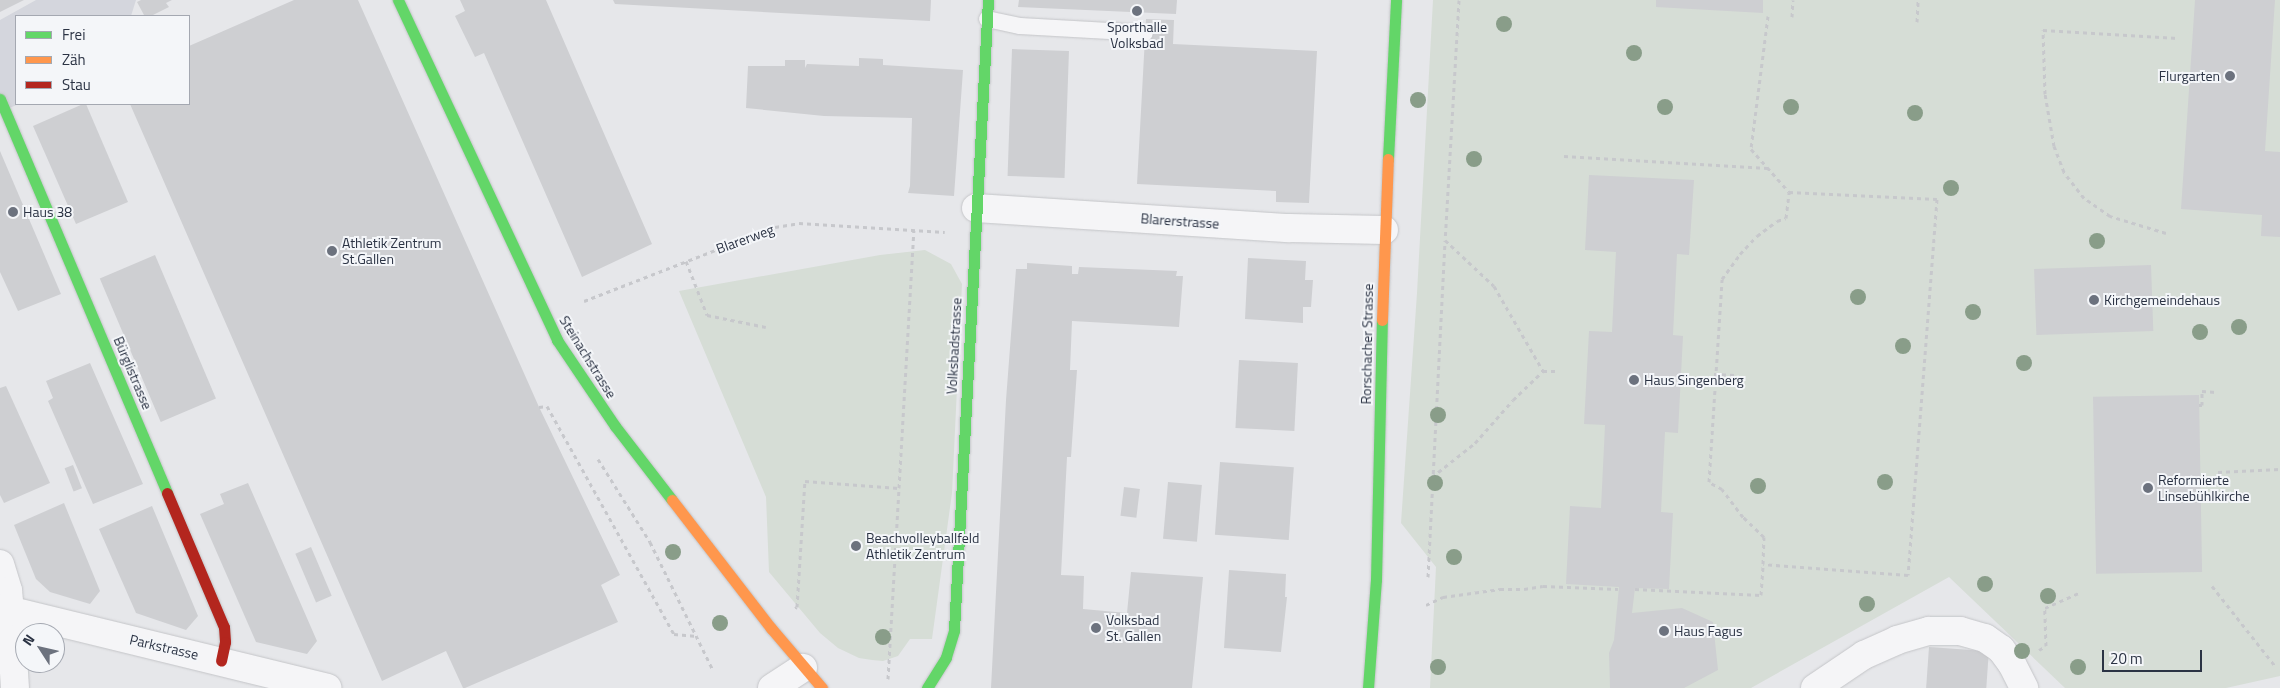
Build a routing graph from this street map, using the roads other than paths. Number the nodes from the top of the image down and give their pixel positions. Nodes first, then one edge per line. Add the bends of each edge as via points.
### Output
1 (398, 0) edge
2 (988, 0) edge
3 (1396, 0) edge
4 (987, 19) junction
5 (1145, 33) dead end
6 (0, 99) edge
7 (976, 221) junction
8 (1384, 230) junction
9 (0, 564) edge
10 (5, 609) edge
11 (221, 661) junction
12 (802, 668) junction
13 (15, 688) edge
14 (327, 688) edge
15 (772, 688) edge
16 (822, 688) edge
17 (927, 688) edge
18 (1368, 688) edge
19 (1815, 688) edge
20 (2024, 688) edge

1 - 12 main road, Steinachstrasse via 557,340 615,426
2 - 4 main road, Volksbadstrasse
3 - 8 main road, Rorschacher Strasse
4 - 5 lane via 1020,26
4 - 7 main road, Volksbadstrasse
6 - 11 main road, Bürglistrasse via 224,627
7 - 8 street, Blarerstrasse
7 - 17 main road, Volksbadstrasse via 954,630 946,657
8 - 18 main road, Rorschacher Strasse via 1376,580
9 - 10 street via 8,591
10 - 11 street, Parkstrasse
10 - 13 street
11 - 14 street, Parkstrasse
12 - 15 street
12 - 16 main road, Steinachstrasse
19 - 20 street via 1864,655 1897,640 1929,631 1960,631 1985,638 2001,649

